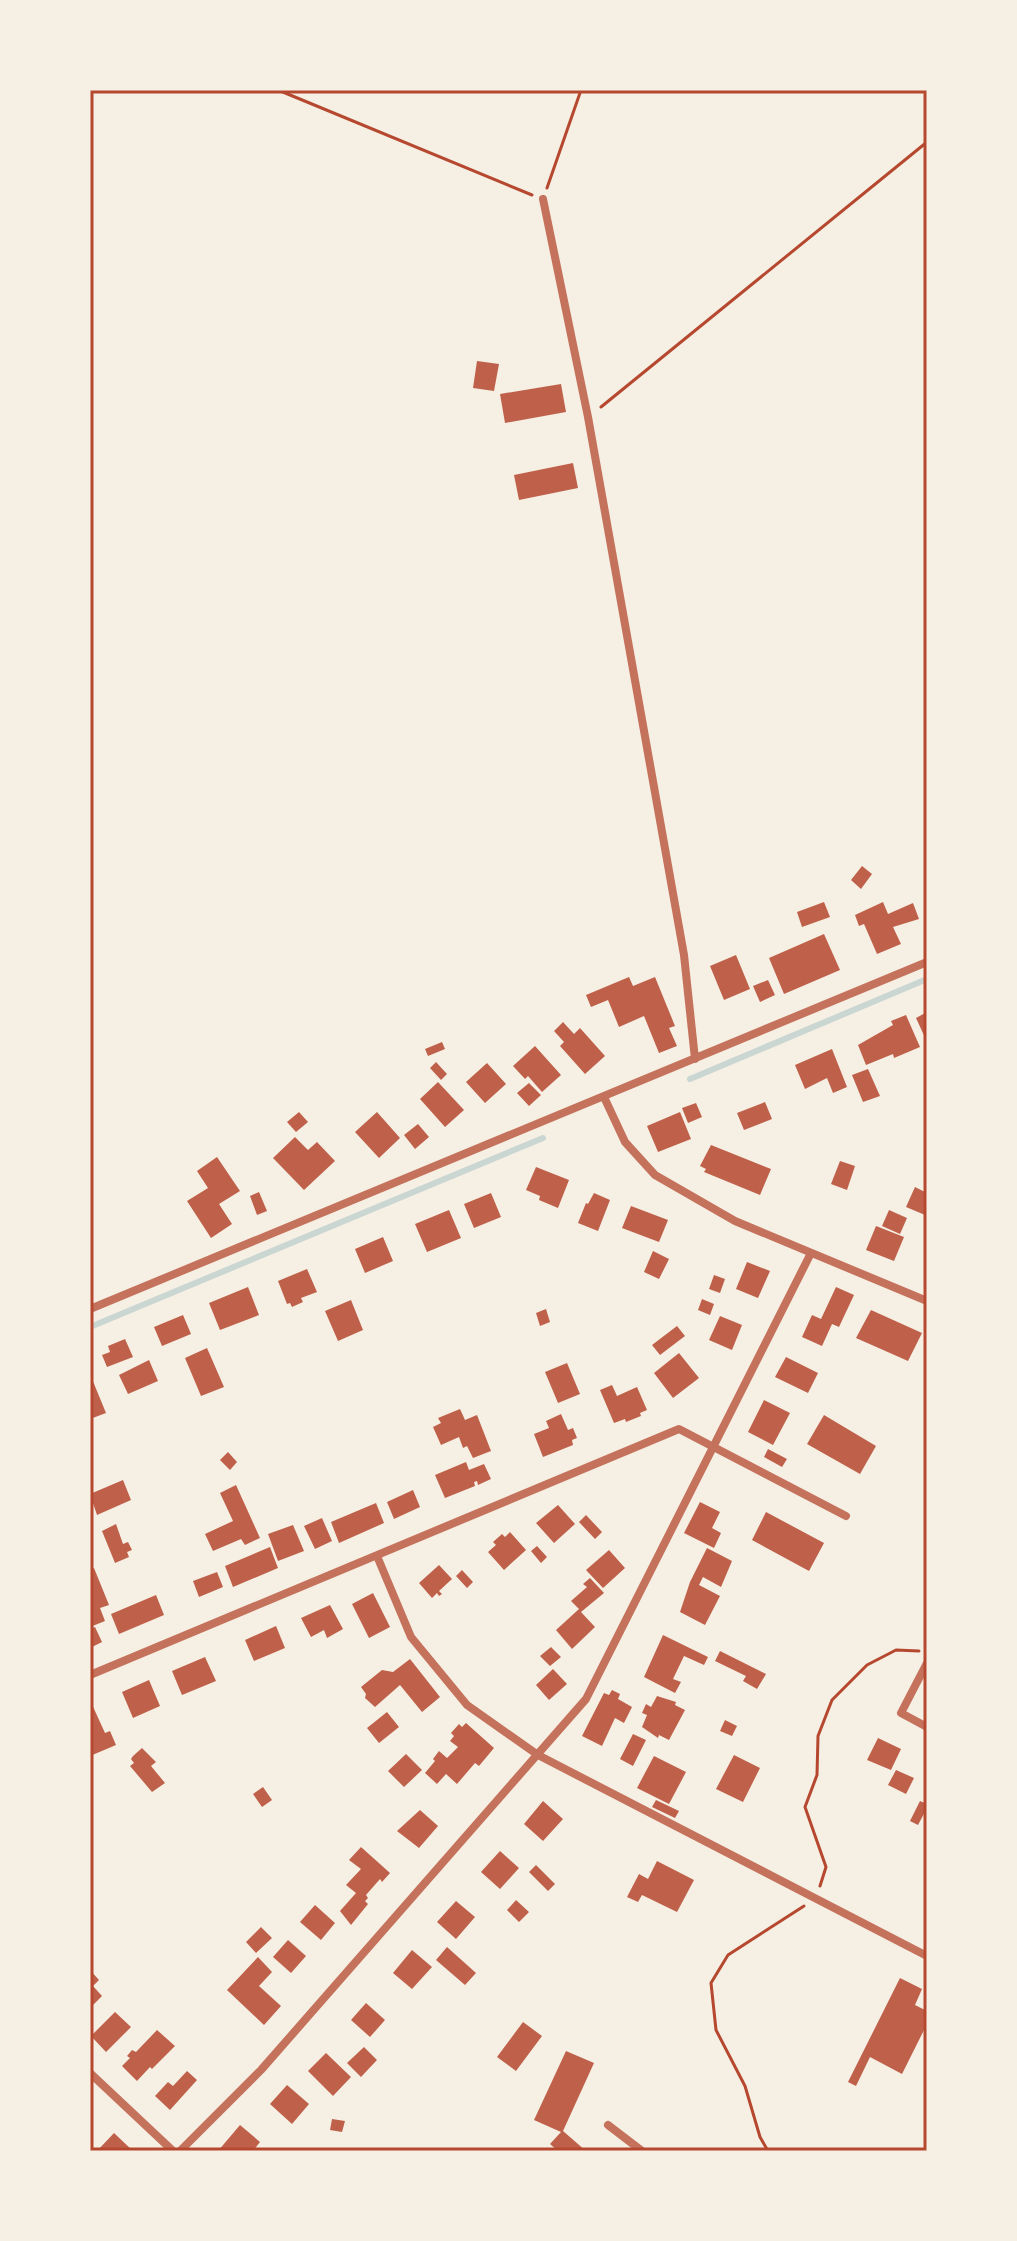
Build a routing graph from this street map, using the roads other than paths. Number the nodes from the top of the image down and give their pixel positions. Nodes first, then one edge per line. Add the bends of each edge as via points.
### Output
1 (543, 199) road end
2 (927, 962) edge
3 (695, 1059) junction
4 (604, 1097) junction
5 (811, 1253) junction
6 (927, 1301) edge
7 (90, 1309) edge
8 (714, 1446) junction
9 (846, 1516) dead end
10 (377, 1556) junction
11 (927, 1663) edge
12 (90, 1675) edge
13 (927, 1727) edge
14 (538, 1755) junction
15 (927, 1956) edge
16 (90, 2073) edge
17 (608, 2125) dead end
18 (173, 2151) edge
19 (180, 2151) edge
20 (642, 2151) edge

1 - 3 street via 588,417 684,955
2 - 3 street
3 - 4 street
4 - 5 street via 625,1142 655,1175 735,1221
4 - 7 street
5 - 6 street
5 - 8 street
8 - 9 street
8 - 10 street via 679,1429
8 - 14 street via 586,1699
10 - 12 street
10 - 14 street via 411,1637 467,1705
11 - 13 street via 901,1713
14 - 15 street
14 - 19 street via 261,2070
16 - 18 street
17 - 20 street

